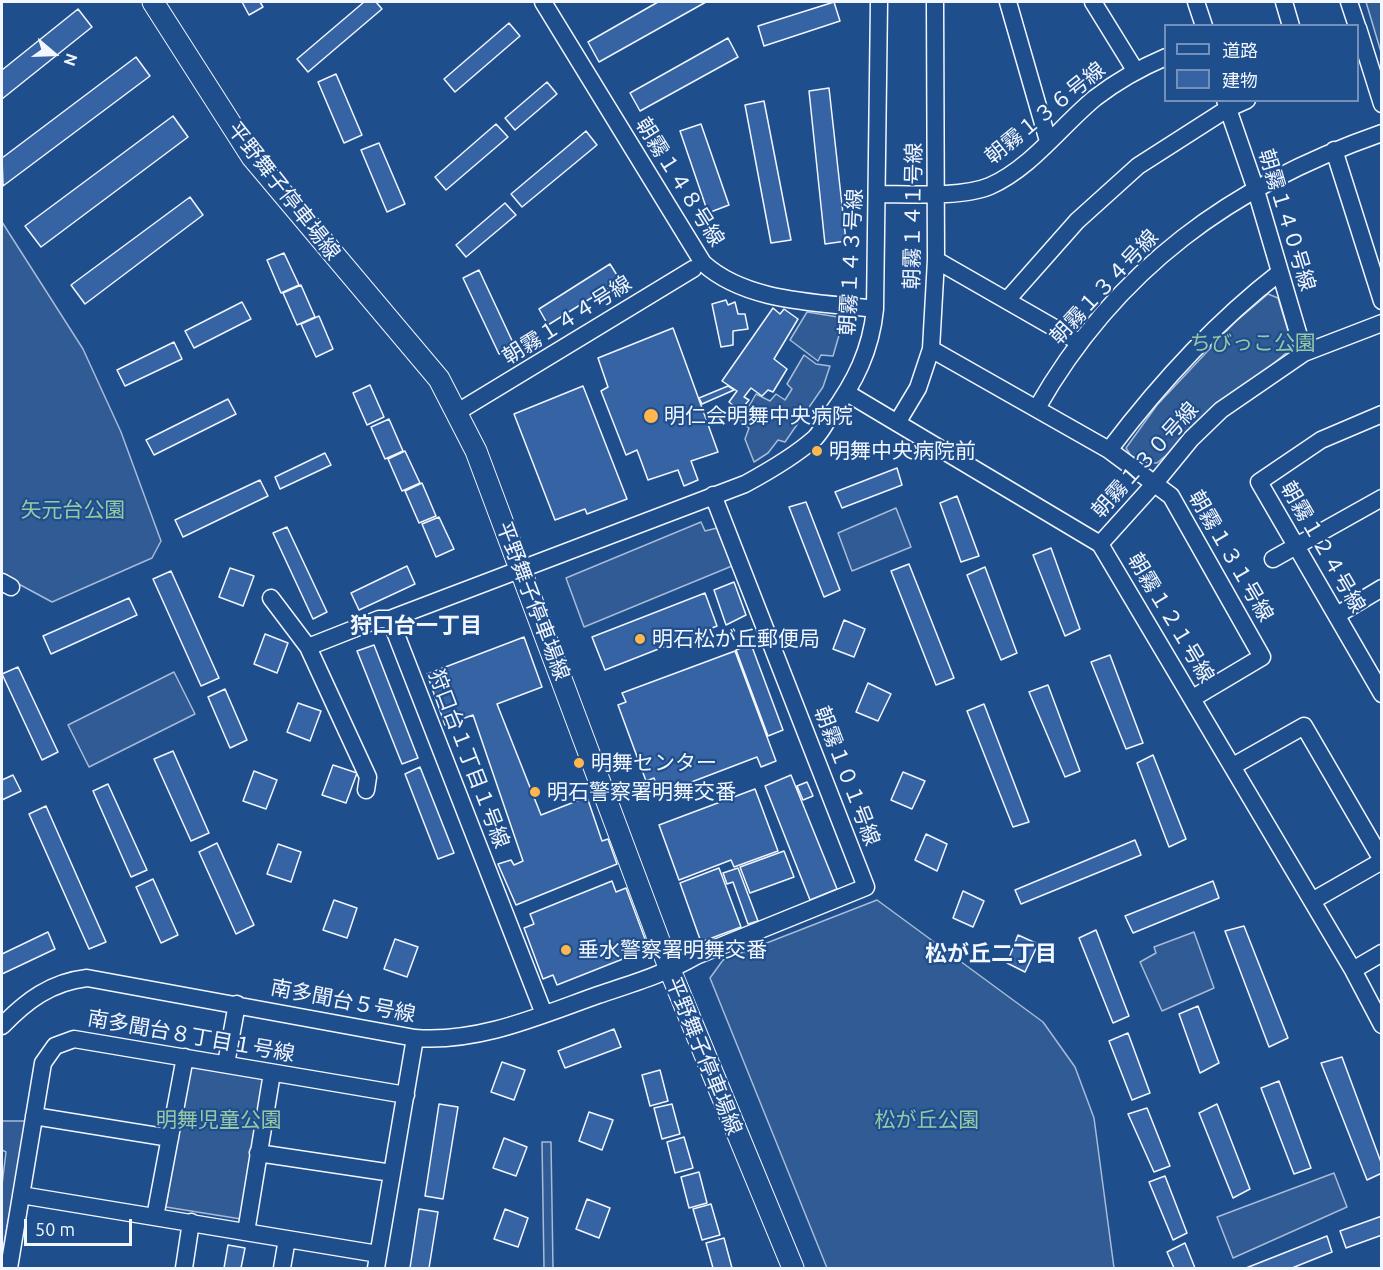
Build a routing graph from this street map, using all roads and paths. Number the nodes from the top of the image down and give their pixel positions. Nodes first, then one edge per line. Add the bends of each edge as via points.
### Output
1 (153, 2) edge
2 (167, 2) edge
3 (543, 2) edge
4 (879, 2) edge
5 (935, 2) edge
6 (1008, 2) edge
7 (1092, 2) edge
8 (1196, 2) edge
9 (1284, 2) edge
10 (1349, 2) edge
11 (1202, 24) edge
12 (1290, 24) edge
13 (1356, 24) edge
14 (1359, 33) edge
15 (1164, 58) edge
16 (1136, 70) junction
17 (1382, 104) edge
18 (1226, 105) edge
19 (1382, 133) edge
20 (1048, 141) junction
21 (1334, 150) junction
22 (1255, 187) junction
23 (877, 194) junction
24 (937, 194) junction
25 (936, 260) junction
26 (693, 269) dead end
27 (1279, 273) junction
28 (1008, 300) junction
29 (1382, 301) edge
30 (875, 309) junction
31 (1382, 323) edge
32 (1079, 342) junction
33 (931, 349) junction
34 (1304, 353) junction
35 (847, 393) junction
36 (465, 408) junction
37 (1037, 408) junction
38 (1382, 414) edge
39 (897, 423) junction
40 (1109, 450) junction
41 (1155, 483) junction
42 (713, 495) junction
43 (1382, 498) edge
44 (1100, 544) junction
45 (1296, 548) junction
46 (1273, 560) dead end
47 (527, 566) junction
48 (1382, 588) edge
49 (271, 598) dead end
50 (1337, 615) junction
51 (390, 619) junction
52 (308, 646) junction
53 (1379, 685) edge
54 (1193, 698) junction
55 (1233, 766) junction
56 (366, 790) dead end
57 (1382, 860) edge
58 (1312, 901) junction
59 (1382, 953) edge
60 (676, 967) junction
61 (1353, 970) junction
62 (237, 1004) junction
63 (544, 1014) junction
64 (1382, 1025) edge
65 (2, 1026) edge
66 (415, 1038) junction
67 (185, 1058) junction
68 (226, 1064) junction
69 (272, 1073) junction
70 (405, 1095) junction
71 (34, 1116) junction
72 (170, 1138) junction
73 (258, 1153) junction
74 (392, 1173) junction
75 (21, 1195) junction
76 (155, 1217) junction
77 (191, 1222) junction
78 (246, 1232) junction
79 (287, 1239) junction
80 (377, 1261) edge
81 (9, 1269) edge
82 (184, 1269) edge
83 (282, 1269) edge
84 (793, 1269) edge
85 (803, 1269) edge

1 - 47 main road, 平野舞子停車場線 via 252,157 439,379
2 - 36 main road, 平野舞子停車場線 via 202,63 277,168 437,362
3 - 30 street, 朝霧１４８号線 via 703,264 715,274 780,298
4 - 23 street, 朝霧１４３号線
5 - 24 street, 朝霧１４１号線
6 - 20 street
7 - 16 street
8 - 11 street
9 - 12 street
10 - 13 street
14 - 17 street
15 - 16 street, 朝霧１３６号線
16 - 20 street, 朝霧１３６号線 via 1095,98
18 - 22 street, 朝霧１４０号線
18 - 28 street via 1138,166 1077,221
19 - 21 street, 朝霧１３４号線
20 - 24 street, 朝霧１３６号線 via 1017,169 989,186
21 - 22 street, 朝霧１３４号線
21 - 29 street
22 - 27 street, 朝霧１４０号線
22 - 32 street, 朝霧１３４号線 via 1211,215 1157,258
23 - 24 street, 朝霧１３６号線
23 - 30 street, 朝霧１４３号線
24 - 25 street, 朝霧１４１号線
25 - 28 street
25 - 33 street, 朝霧１４１号線
26 - 36 street, 朝霧１４４号線
27 - 34 street, 朝霧１４０号線
27 - 40 street via 1192,350
28 - 32 street
30 - 35 street, 朝霧１４３号線 via 872,338
31 - 34 street, 朝霧１３０号線
32 - 37 street, 朝霧１３４号線
33 - 37 street, 朝霧１３１号線
33 - 39 street, 朝霧１４１号線 via 918,388
34 - 41 street, 朝霧１３０号線 via 1221,410
35 - 39 street, 朝霧１２１号線
35 - 42 street, 朝霧１４３号線 via 816,437 753,480
36 - 47 main road, 平野舞子停車場線 via 518,524
37 - 40 street, 朝霧１３１号線
38 - 45 street, 朝霧１２４号線 via 1322,440 1259,482
39 - 44 street, 朝霧１２１号線
40 - 41 street, 朝霧１３１号線
41 - 44 street, 朝霧１３０号線
41 - 54 street, 朝霧１３１号線 via 1171,496 1230,585 1262,657
42 - 47 street, 朝霧１４３号線
42 - 60 street, 朝霧１０１号線 via 866,887
43 - 45 street
44 - 54 street, 朝霧１２１号線
45 - 46 street
45 - 50 street, 朝霧１２４号線
47 - 51 street
47 - 60 main road, 平野舞子停車場線
48 - 50 street
49 - 52 street
50 - 53 street, 朝霧１２４号線
51 - 52 street via 379,619
51 - 63 street, 狩口台１丁目１号線
52 - 56 street via 368,777
54 - 55 street, 朝霧１２１号線
55 - 57 street via 1304,726
55 - 58 street, 朝霧１２１号線
57 - 58 street
58 - 61 street, 朝霧１２１号線
59 - 61 street
60 - 63 street, 南多聞台５号線
60 - 84 main road, 平野舞子停車場線
60 - 85 main road, 平野舞子停車場線
61 - 64 street, 朝霧１２１号線
62 - 65 street, 南多聞台５号線 via 87,978 67,980 46,990 19,1008
62 - 66 street, 南多聞台５号線
62 - 68 street
63 - 66 street, 南多聞台５号線 via 469,1036
66 - 70 street
67 - 68 street, 南多聞台８丁目１号線
67 - 71 street, 南多聞台８丁目１号線 via 74,1039 55,1046 43,1063
67 - 72 street
68 - 69 street, 南多聞台８丁目１号線
69 - 70 street, 南多聞台８丁目１号線
69 - 73 street
70 - 74 street
71 - 72 street
71 - 75 street, 南多聞台８丁目１号線
72 - 76 street
73 - 74 street
73 - 78 street
74 - 80 street
75 - 76 street
75 - 81 street, 南多聞台８丁目１号線
76 - 77 street
77 - 78 street
77 - 82 street
78 - 79 street
79 - 80 street
79 - 83 street

